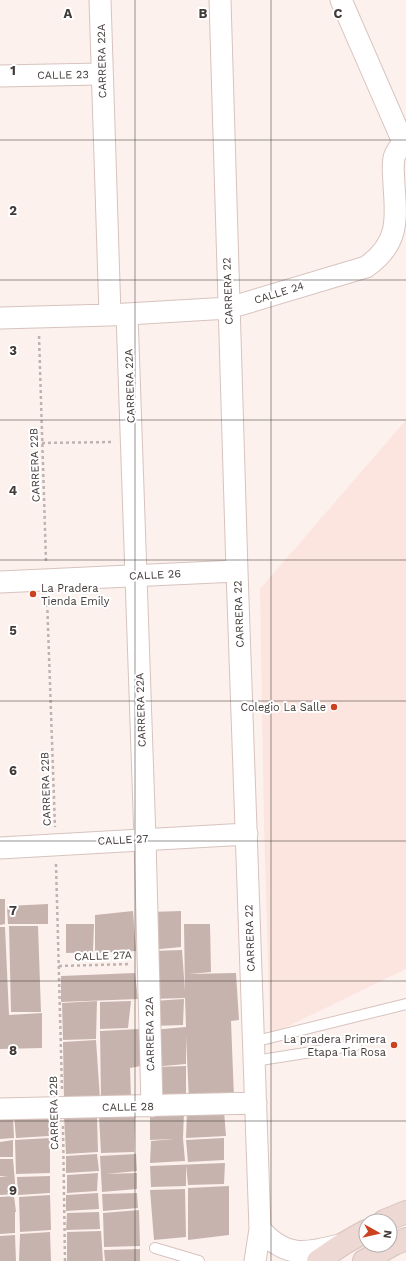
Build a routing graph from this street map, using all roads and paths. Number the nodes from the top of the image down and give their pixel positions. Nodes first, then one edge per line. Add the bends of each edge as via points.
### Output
1 (100, 0) edge
2 (220, 0) edge
3 (341, 0) edge
4 (101, 74) junction
5 (0, 76) edge
6 (404, 141) edge
7 (229, 308) junction
8 (119, 314) junction
9 (38, 317) junction
10 (0, 318) edge
11 (132, 442) junction
12 (42, 443) junction
13 (237, 571) junction
14 (136, 576) junction
15 (46, 580) junction
16 (0, 582) edge
17 (247, 834) junction
18 (145, 839) junction
19 (56, 844) junction
20 (0, 848) edge
21 (148, 963) junction
22 (59, 966) junction
23 (406, 1004) edge
24 (356, 1045) dead end
25 (254, 1052) junction
26 (256, 1103) junction
27 (152, 1106) junction
28 (62, 1108) junction
29 (0, 1109) edge
30 (260, 1229) junction
31 (358, 1236) edge
32 (406, 1239) edge
33 (343, 1244) junction
34 (155, 1248) dead end
35 (65, 1261) edge
36 (199, 1261) edge
37 (256, 1261) edge
38 (318, 1261) edge
39 (364, 1261) edge

1 - 4 street, CARRERA 22A
2 - 7 street, CARRERA 22
3 - 6 street
4 - 5 street, CALLE 23
4 - 8 street, CARRERA 22A
6 - 7 street, CALLE 24 via 394,157 393,167 396,226 388,247 379,258 366,267
7 - 8 street, CALLE 24
7 - 13 street, CARRERA 22
8 - 9 street, CALLE 24
8 - 11 street, CARRERA 22A
9 - 10 street, CALLE 24
9 - 12 path, CARRERA 22B
11 - 12 path
11 - 14 street, CARRERA 22A
12 - 15 path, CARRERA 22B
13 - 14 street, CALLE 26
13 - 17 street, CARRERA 22
14 - 15 street, CALLE 26
14 - 18 street, CARRERA 22A
15 - 16 street, CALLE 26
15 - 19 path, CARRERA 22B
17 - 18 street, CALLE 27
17 - 25 street, CARRERA 22
18 - 19 street, CALLE 27
18 - 21 street, CARRERA 22A
19 - 20 street, CALLE 27
19 - 22 path, CARRERA 22B
21 - 22 path, CALLE 27A
21 - 27 street, CARRERA 22A
22 - 28 path, CARRERA 22B
23 - 25 lane
24 - 25 lane
25 - 26 street, CARRERA 22
26 - 27 street, CALLE 28
26 - 30 street, CARRERA 22
27 - 28 street, CALLE 28
28 - 29 street, CALLE 28
28 - 35 path, CARRERA 22B
30 - 33 street via 275,1244 294,1251 314,1252
30 - 37 street, CARRERA 22
31 - 33 main road
32 - 39 main road
33 - 38 main road
34 - 36 lane

